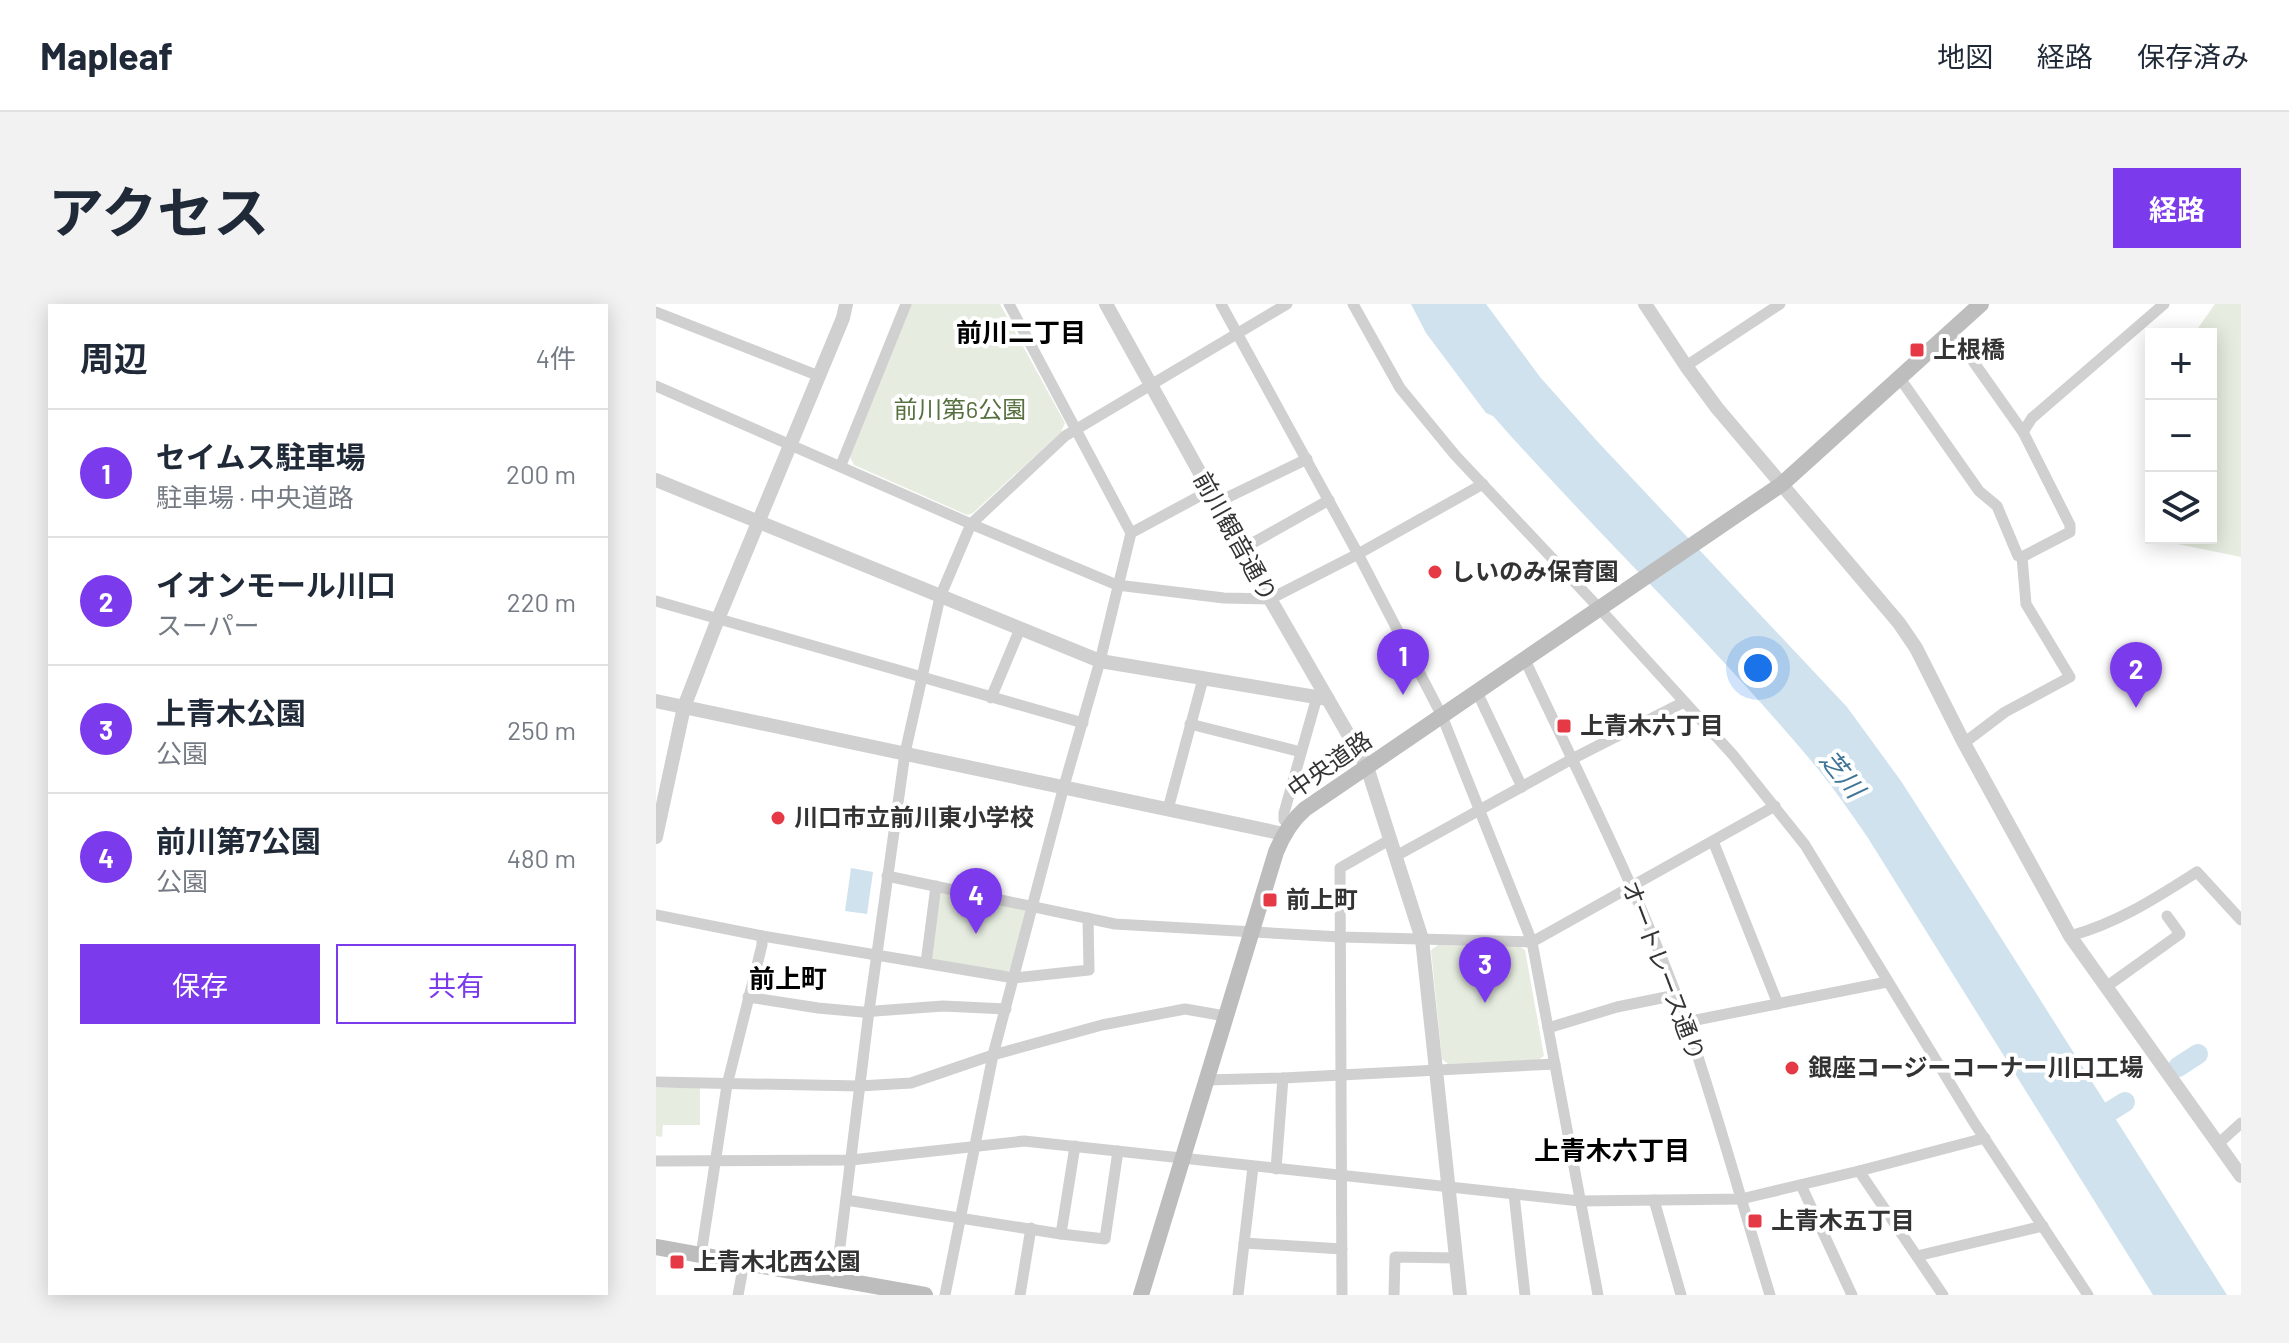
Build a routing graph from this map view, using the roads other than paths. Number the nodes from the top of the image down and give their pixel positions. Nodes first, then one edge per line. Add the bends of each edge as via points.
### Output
1 (846, 304) edge
2 (906, 304) edge
3 (1009, 304) edge
4 (1106, 304) edge
5 (1221, 304) edge
6 (1287, 304) edge
7 (1353, 304) edge
8 (1645, 304) edge
9 (1780, 304) edge
10 (1981, 304) edge
11 (2157, 306) edge
12 (656, 312) edge
13 (1951, 330) junction
14 (1239, 333) junction
15 (1686, 366) junction
16 (819, 376) junction
17 (1899, 377) junction
18 (1150, 385) junction
19 (656, 386) edge
20 (1075, 429) junction
21 (2023, 432) junction
22 (791, 444) junction
23 (1307, 459) junction
24 (841, 465) junction
25 (656, 480) edge
26 (1483, 484) junction
27 (1782, 484) junction
28 (1212, 497) junction
29 (1329, 500) junction
30 (758, 521) junction
31 (971, 524) junction
32 (1131, 533) junction
33 (1242, 549) junction
34 (1358, 554) junction
35 (2022, 557) junction
36 (1117, 585) junction
37 (940, 597) junction
38 (1270, 599) junction
39 (656, 601) edge
40 (1606, 604) junction
41 (718, 619) junction
42 (1020, 629) junction
43 (1525, 660) junction
44 (1100, 661) junction
45 (922, 678) junction
46 (1203, 679) junction
47 (1477, 692) junction
48 (991, 698) junction
49 (1322, 698) junction
50 (656, 701) edge
51 (1684, 702) junction
52 (684, 707) junction
53 (1442, 716) junction
54 (1083, 723) junction
55 (1190, 724) junction
56 (1964, 743) junction
57 (1301, 752) junction
58 (905, 753) junction
59 (1572, 759) junction
60 (1367, 767) junction
61 (1064, 786) junction
62 (1522, 787) junction
63 (1775, 806) junction
64 (1168, 809) junction
65 (1481, 811) junction
66 (657, 830) edge
67 (1287, 830) junction
68 (1391, 839) junction
69 (1713, 841) junction
70 (1396, 856) junction
71 (887, 876) junction
72 (936, 886) junction
73 (1632, 887) junction
74 (1033, 905) junction
75 (656, 915) edge
76 (2167, 916) dead end
77 (1088, 918) junction
78 (2241, 920) edge
79 (1250, 932) junction
80 (762, 936) junction
81 (2070, 936) junction
82 (1341, 937) junction
83 (1422, 939) junction
84 (1532, 942) junction
85 (877, 955) junction
86 (926, 963) junction
87 (1014, 978) junction
88 (1887, 982) junction
89 (2106, 987) junction
90 (1676, 995) junction
91 (748, 997) junction
92 (1778, 1004) junction
93 (1006, 1009) junction
94 (869, 1011) junction
95 (1225, 1016) junction
96 (1686, 1022) junction
97 (1548, 1028) junction
98 (993, 1055) junction
99 (1555, 1064) junction
100 (1435, 1070) junction
101 (1341, 1075) junction
102 (1283, 1078) junction
103 (1206, 1080) junction
104 (656, 1082) edge
105 (727, 1085) junction
106 (859, 1086) junction
107 (2241, 1123) edge
108 (1985, 1138) junction
109 (2218, 1144) junction
110 (1075, 1146) junction
111 (974, 1148) junction
112 (1118, 1151) junction
113 (1183, 1158) junction
114 (851, 1160) junction
115 (656, 1161) edge
116 (717, 1161) junction
117 (1253, 1167) junction
118 (1276, 1169) junction
119 (1859, 1171) junction
120 (1342, 1176) junction
121 (2241, 1176) edge
122 (1801, 1185) junction
123 (1447, 1188) junction
124 (1514, 1194) junction
125 (1741, 1199) junction
126 (846, 1200) junction
127 (1654, 1200) junction
128 (1580, 1201) junction
129 (959, 1218) junction
130 (2043, 1226) junction
131 (1031, 1228) junction
132 (1061, 1234) junction
133 (1244, 1243) junction
134 (656, 1247) edge
135 (1342, 1249) junction
136 (701, 1255) junction
137 (1917, 1256) junction
138 (1455, 1258) junction
139 (744, 1263) junction
140 (843, 1285) edge
141 (738, 1295) edge
142 (925, 1295) edge
143 (945, 1295) edge
144 (1020, 1295) edge
145 (1141, 1295) edge
146 (1238, 1295) edge
147 (1342, 1295) edge
148 (1394, 1295) edge
149 (1460, 1295) edge
150 (1525, 1295) edge
151 (1598, 1295) edge
152 (1681, 1295) edge
153 (1770, 1295) edge
154 (1852, 1295) edge
155 (1943, 1295) edge
156 (2088, 1295) edge

1 - 16 street
2 - 24 street
3 - 20 street
4 - 18 street, 前川観音通り
5 - 14 street
6 - 14 street
7 - 26 street via 1400,388
8 - 15 street
9 - 15 street
10 - 13 main road, 中央道路
11 - 21 street via 2032,418
12 - 16 street
13 - 17 main road, 中央道路
13 - 21 street
14 - 18 street
14 - 23 street
15 - 27 street
16 - 22 street
17 - 27 main road, 中央道路
17 - 35 street via 1979,491 1997,506
18 - 20 street
18 - 28 street, 前川観音通り
19 - 22 street
20 - 31 street
20 - 32 street
21 - 35 street via 2070,532
22 - 24 street
22 - 30 street
23 - 28 street
23 - 29 street
24 - 31 street
25 - 30 street
26 - 34 street
26 - 40 street
27 - 40 main road, 中央道路
27 - 56 street via 1899,623
28 - 32 street
28 - 33 street, 前川観音通り
29 - 33 street
29 - 34 street
30 - 37 street
30 - 41 street
31 - 36 street
31 - 37 street
32 - 36 street
33 - 38 street, 前川観音通り
34 - 38 street
34 - 53 street
35 - 56 street via 2026,604 2070,677 2005,712
36 - 38 street
36 - 44 street
37 - 42 street
37 - 45 street
38 - 49 street, 前川観音通り
39 - 41 street
40 - 43 main road, 中央道路
40 - 51 street
41 - 45 street
41 - 52 street
42 - 44 street
42 - 48 street
43 - 47 main road, 中央道路
43 - 59 street, オートレース通り
44 - 46 street
44 - 54 street
45 - 48 street
45 - 58 street
46 - 49 street
46 - 55 street
47 - 53 main road, 中央道路
47 - 62 street
48 - 54 street
49 - 57 street
49 - 60 street, 前川観音通り
50 - 52 street
51 - 59 street
51 - 63 street
52 - 58 street
52 - 66 street
53 - 60 main road, 中央道路
53 - 65 street
54 - 61 street
55 - 57 street
55 - 64 street
56 - 81 street
57 - 67 street via 1284,813
58 - 61 street
58 - 71 street
59 - 62 street
59 - 73 street, オートレース通り
60 - 67 main road, 中央道路 via 1305,809
60 - 68 street, 前川観音通り
61 - 64 street
61 - 74 street
62 - 65 street
63 - 69 street
63 - 88 street via 1805,845
64 - 67 street
65 - 70 street
65 - 84 street
67 - 79 main road, 中央道路
68 - 70 street, 前川観音通り
68 - 82 street via 1340,868
69 - 73 street
69 - 92 street
70 - 83 street, 前川観音通り
71 - 72 street
71 - 85 street
72 - 74 street
72 - 86 street
73 - 84 street
73 - 90 street, オートレース通り
74 - 77 street
74 - 87 street
75 - 80 street
76 - 89 street via 2180,934
77 - 79 street
77 - 87 street via 1089,970
78 - 81 street via 2197,872 2136,911
79 - 82 street
79 - 95 main road, 中央道路
80 - 85 street
80 - 91 street
81 - 89 street
82 - 83 street
82 - 101 street
83 - 84 street
83 - 100 street, 前川観音通り
84 - 97 street
85 - 86 street
85 - 94 street
86 - 87 street
87 - 93 street
88 - 92 street
88 - 108 street
89 - 109 street
90 - 96 street, オートレース通り
90 - 97 street
91 - 94 street
91 - 105 street
92 - 96 street
93 - 94 street
93 - 98 street
94 - 106 street
95 - 98 street via 1185,1009 1165,1012
95 - 103 main road, 中央道路
96 - 125 street, オートレース通り
97 - 99 street
98 - 106 street via 911,1083
98 - 111 street
99 - 100 street
99 - 128 street
100 - 101 street
100 - 123 street, 前川観音通り
101 - 102 street
101 - 120 street
102 - 103 street
102 - 118 street
103 - 113 main road, 中央道路
104 - 105 street
105 - 106 street
105 - 116 street
106 - 114 street
107 - 109 street
108 - 119 street
108 - 130 street
109 - 121 street
110 - 111 street via 1024,1141
110 - 112 street
110 - 132 street
111 - 114 street
111 - 129 street
112 - 113 street
112 - 132 street via 1105,1239
113 - 117 street
113 - 145 main road, 中央道路
114 - 116 street
114 - 126 street
115 - 116 street
116 - 136 street
117 - 118 street
117 - 133 street
118 - 120 street
119 - 122 street
119 - 137 street
120 - 123 street
120 - 135 street
122 - 125 street
122 - 154 street
123 - 124 street
123 - 138 street, 前川観音通り
124 - 128 street
124 - 150 street
125 - 127 street
125 - 153 street, オートレース通り
126 - 129 street
126 - 140 street
127 - 128 street
127 - 152 street
128 - 151 street
129 - 131 street
129 - 143 street
130 - 137 street
130 - 156 street
131 - 132 street
131 - 144 street
133 - 135 street
133 - 146 street
134 - 136 main road
135 - 147 street
136 - 139 main road
137 - 155 street
138 - 148 street via 1395,1257
138 - 149 street, 前川観音通り
139 - 140 main road
139 - 141 street
140 - 142 main road

